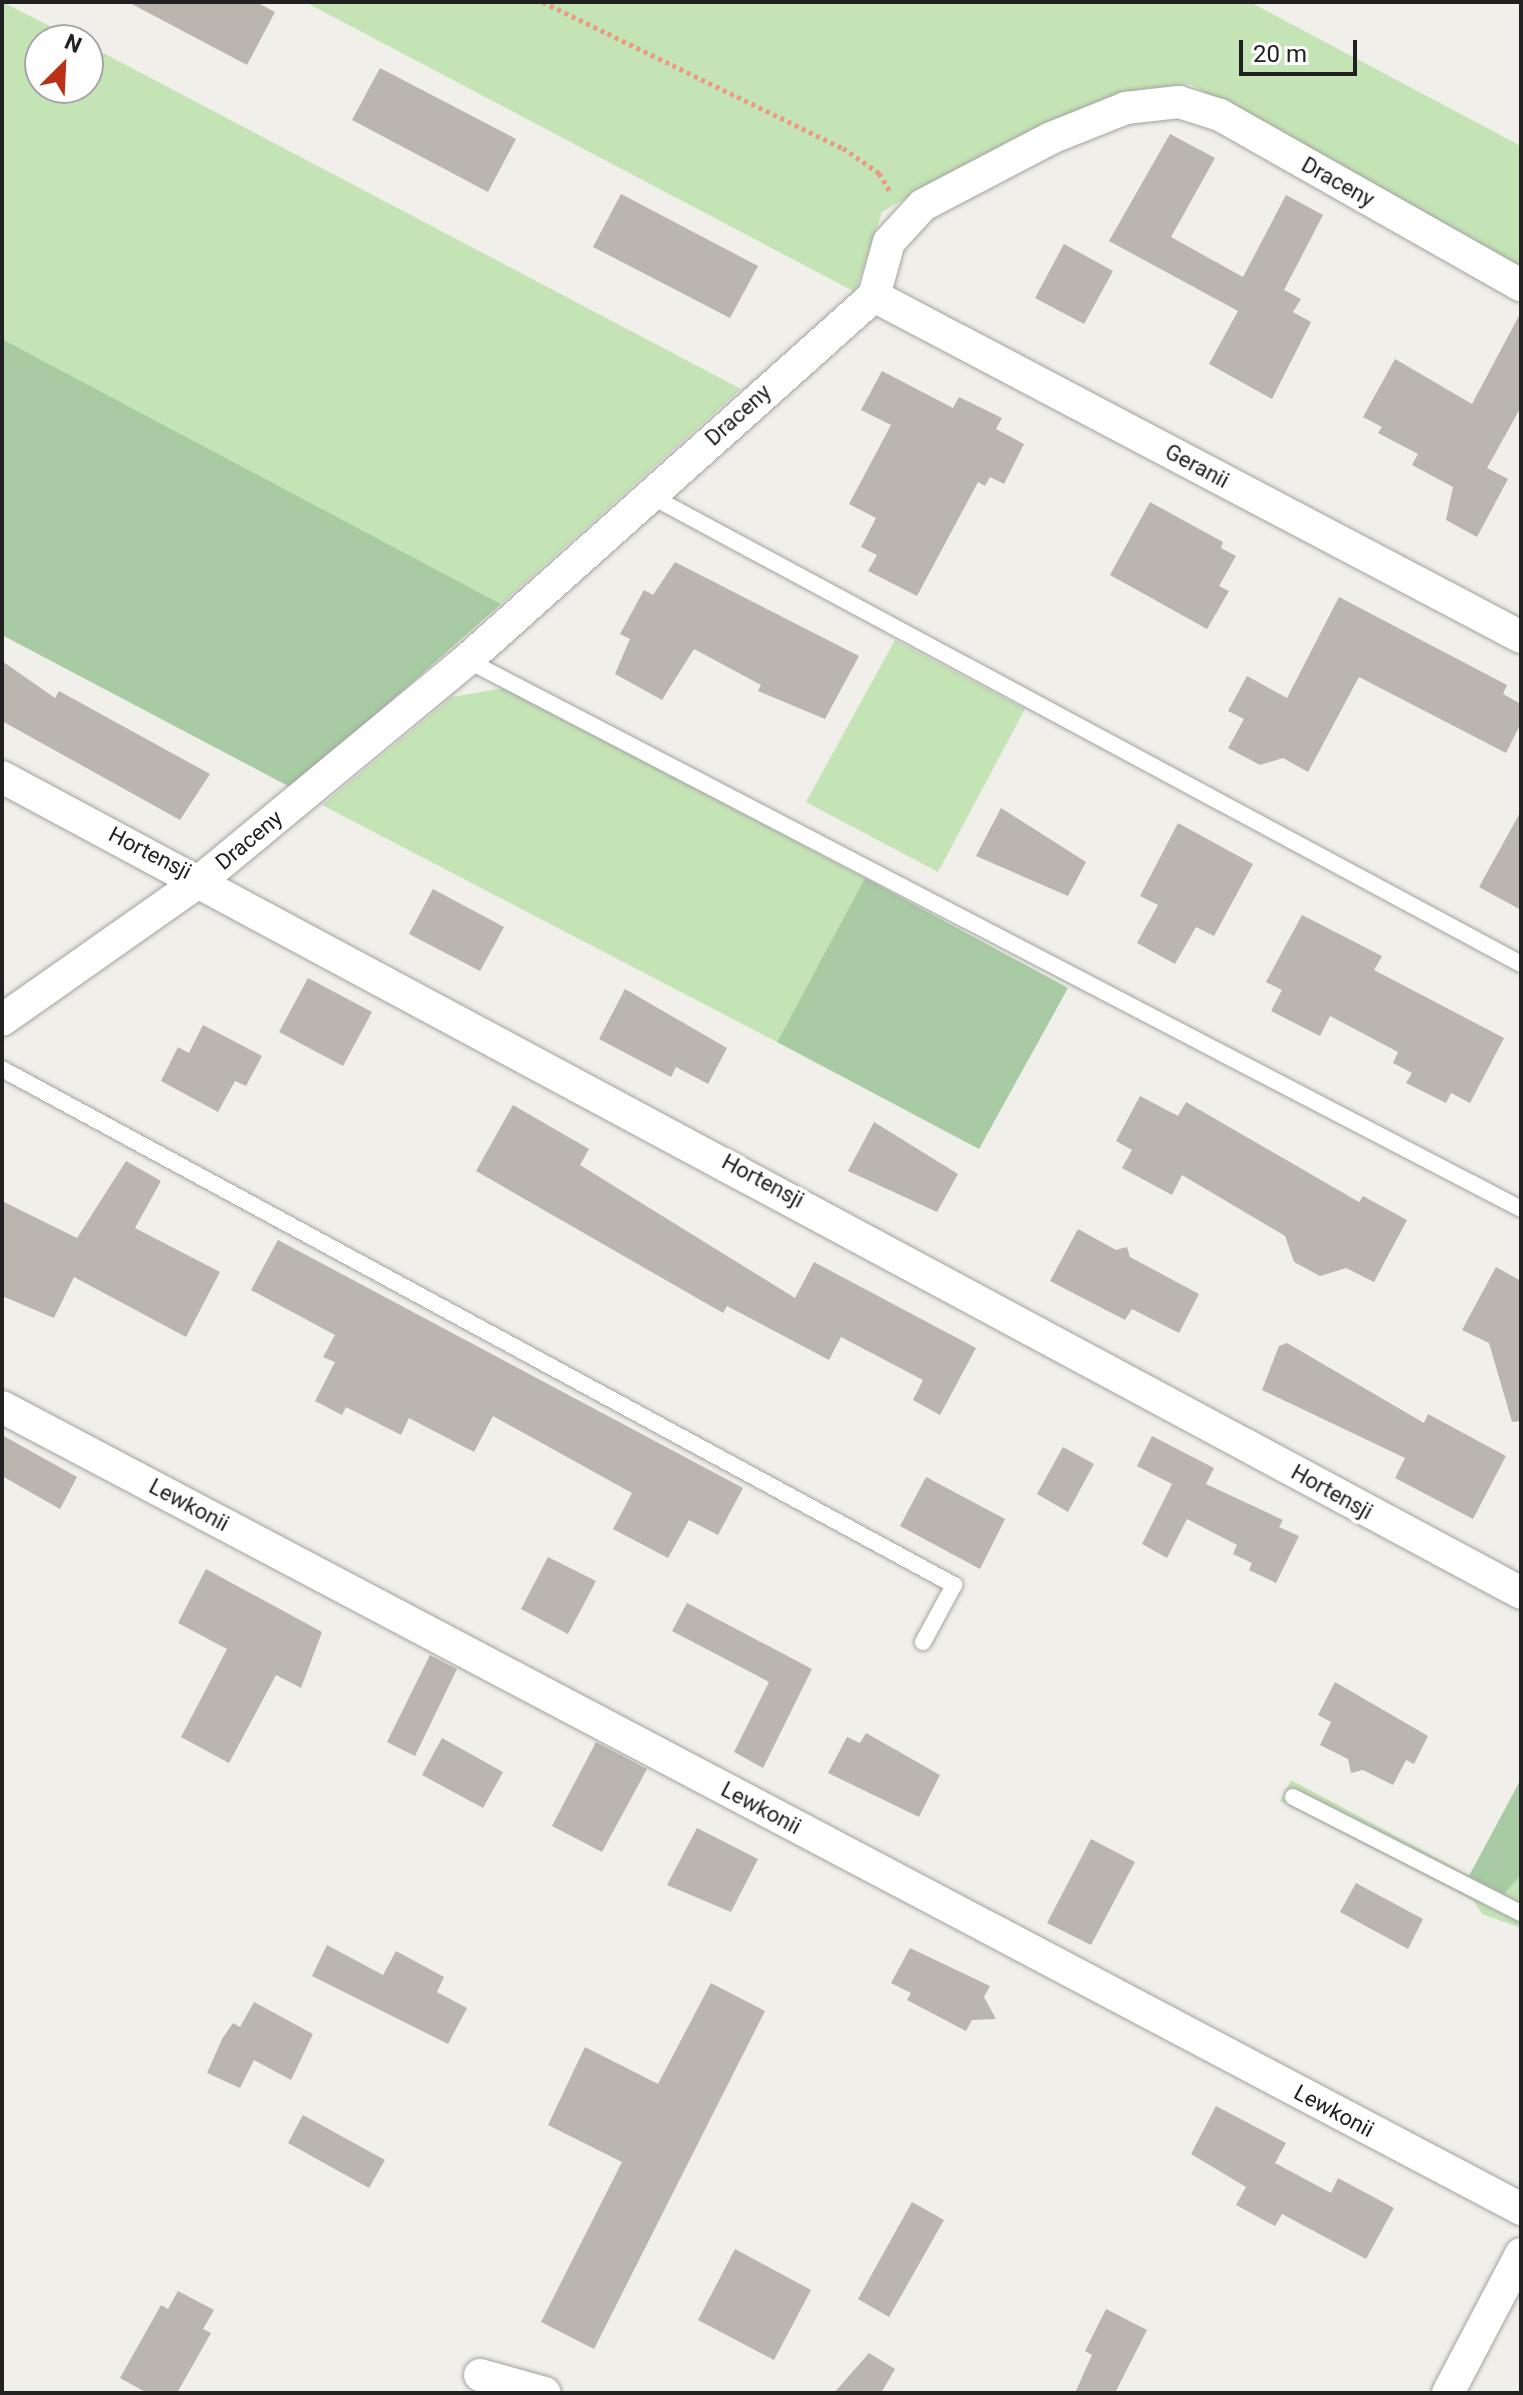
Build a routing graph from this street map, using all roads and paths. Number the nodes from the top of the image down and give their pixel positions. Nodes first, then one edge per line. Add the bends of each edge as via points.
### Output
1 (543, 2) edge
2 (900, 227) junction
3 (1521, 285) edge
4 (874, 296) junction
5 (649, 495) junction
6 (1521, 637) edge
7 (467, 660) junction
8 (2, 777) edge
9 (201, 880) junction
10 (1521, 964) edge
11 (2, 1020) edge
12 (2, 1069) edge
13 (1521, 1209) edge
14 (2, 1407) edge
15 (1521, 1593) edge
16 (923, 1642) dead end
17 (1293, 1797) dead end
18 (1521, 1913) edge
19 (1521, 2209) edge
20 (1521, 2254) edge
21 (480, 2375) dead end
22 (545, 2393) edge
23 (1448, 2393) edge

1 - 2 path via 865,161 891,193
2 - 3 street, Draceny via 963,181 1051,138 1126,108 1179,102 1220,115
2 - 4 street, Draceny via 877,274
4 - 5 street, Draceny
4 - 6 street, Geranii
5 - 7 street, Draceny
5 - 10 lane
7 - 9 street, Draceny
7 - 13 lane
8 - 9 street, Hortensji
9 - 11 street, Draceny
9 - 15 street, Hortensji
12 - 16 lane via 954,1585
14 - 19 street, Lewkonii
17 - 18 lane
20 - 23 street
21 - 22 street

